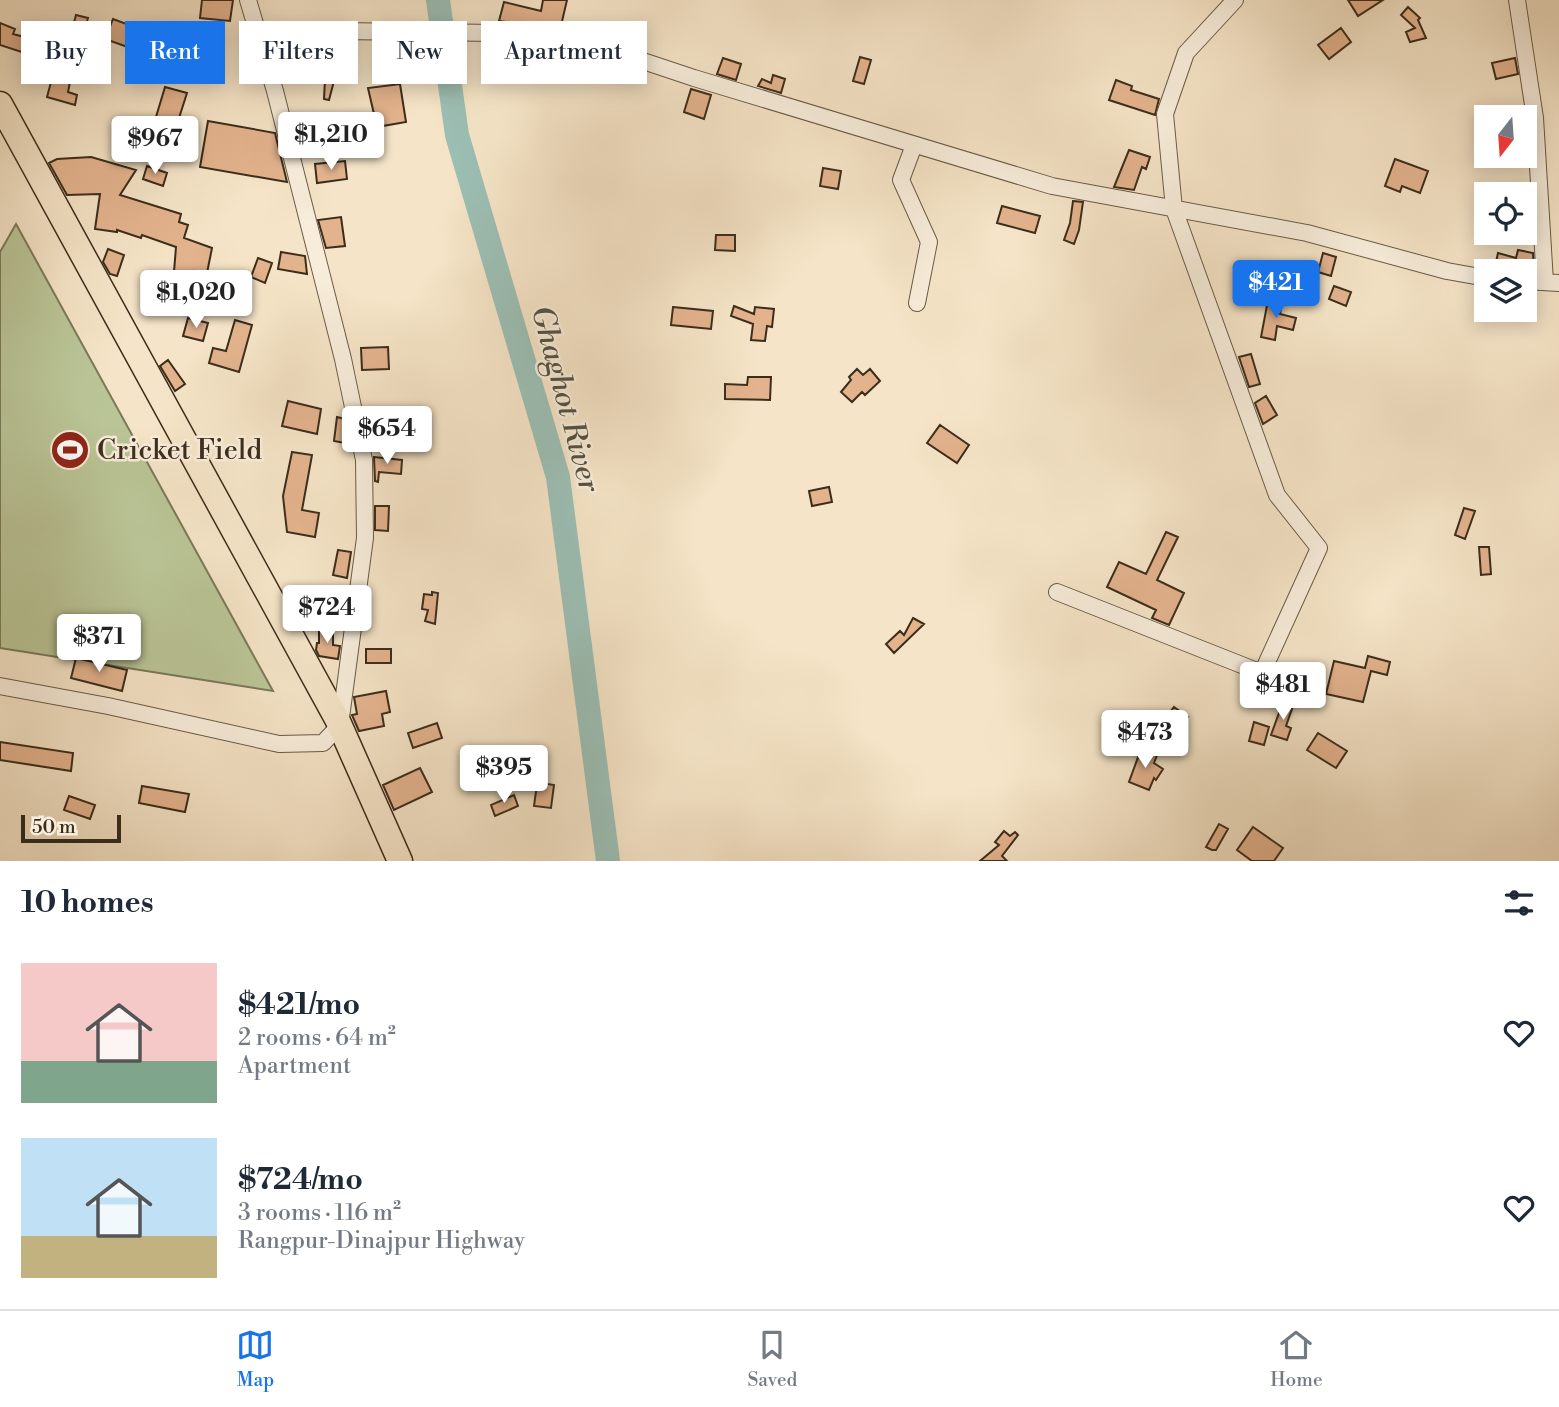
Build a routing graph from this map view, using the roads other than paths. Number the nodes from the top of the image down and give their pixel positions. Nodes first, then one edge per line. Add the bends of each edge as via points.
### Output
1 (248, 0) edge
2 (1235, 0) edge
3 (1517, 0) edge
4 (254, 21) edge
5 (358, 32) edge
6 (273, 84) edge
7 (0, 104) edge
8 (914, 145) junction
9 (1174, 209) junction
10 (1474, 276) edge
11 (1552, 283) edge
12 (917, 303) dead end
13 (1057, 592) dead end
14 (0, 686) edge
15 (340, 725) junction
16 (400, 861) edge

1 - 4 street
2 - 9 street via 1186,53 1165,114
3 - 11 street
5 - 8 street via 498,33 598,46
6 - 15 street via 364,460 365,538
7 - 15 highway
8 - 9 street via 1052,186
8 - 12 street via 901,180 929,242
9 - 10 street via 1307,233
9 - 13 street via 1277,495 1319,548 1262,673
14 - 15 street via 279,744 323,743
15 - 16 highway

